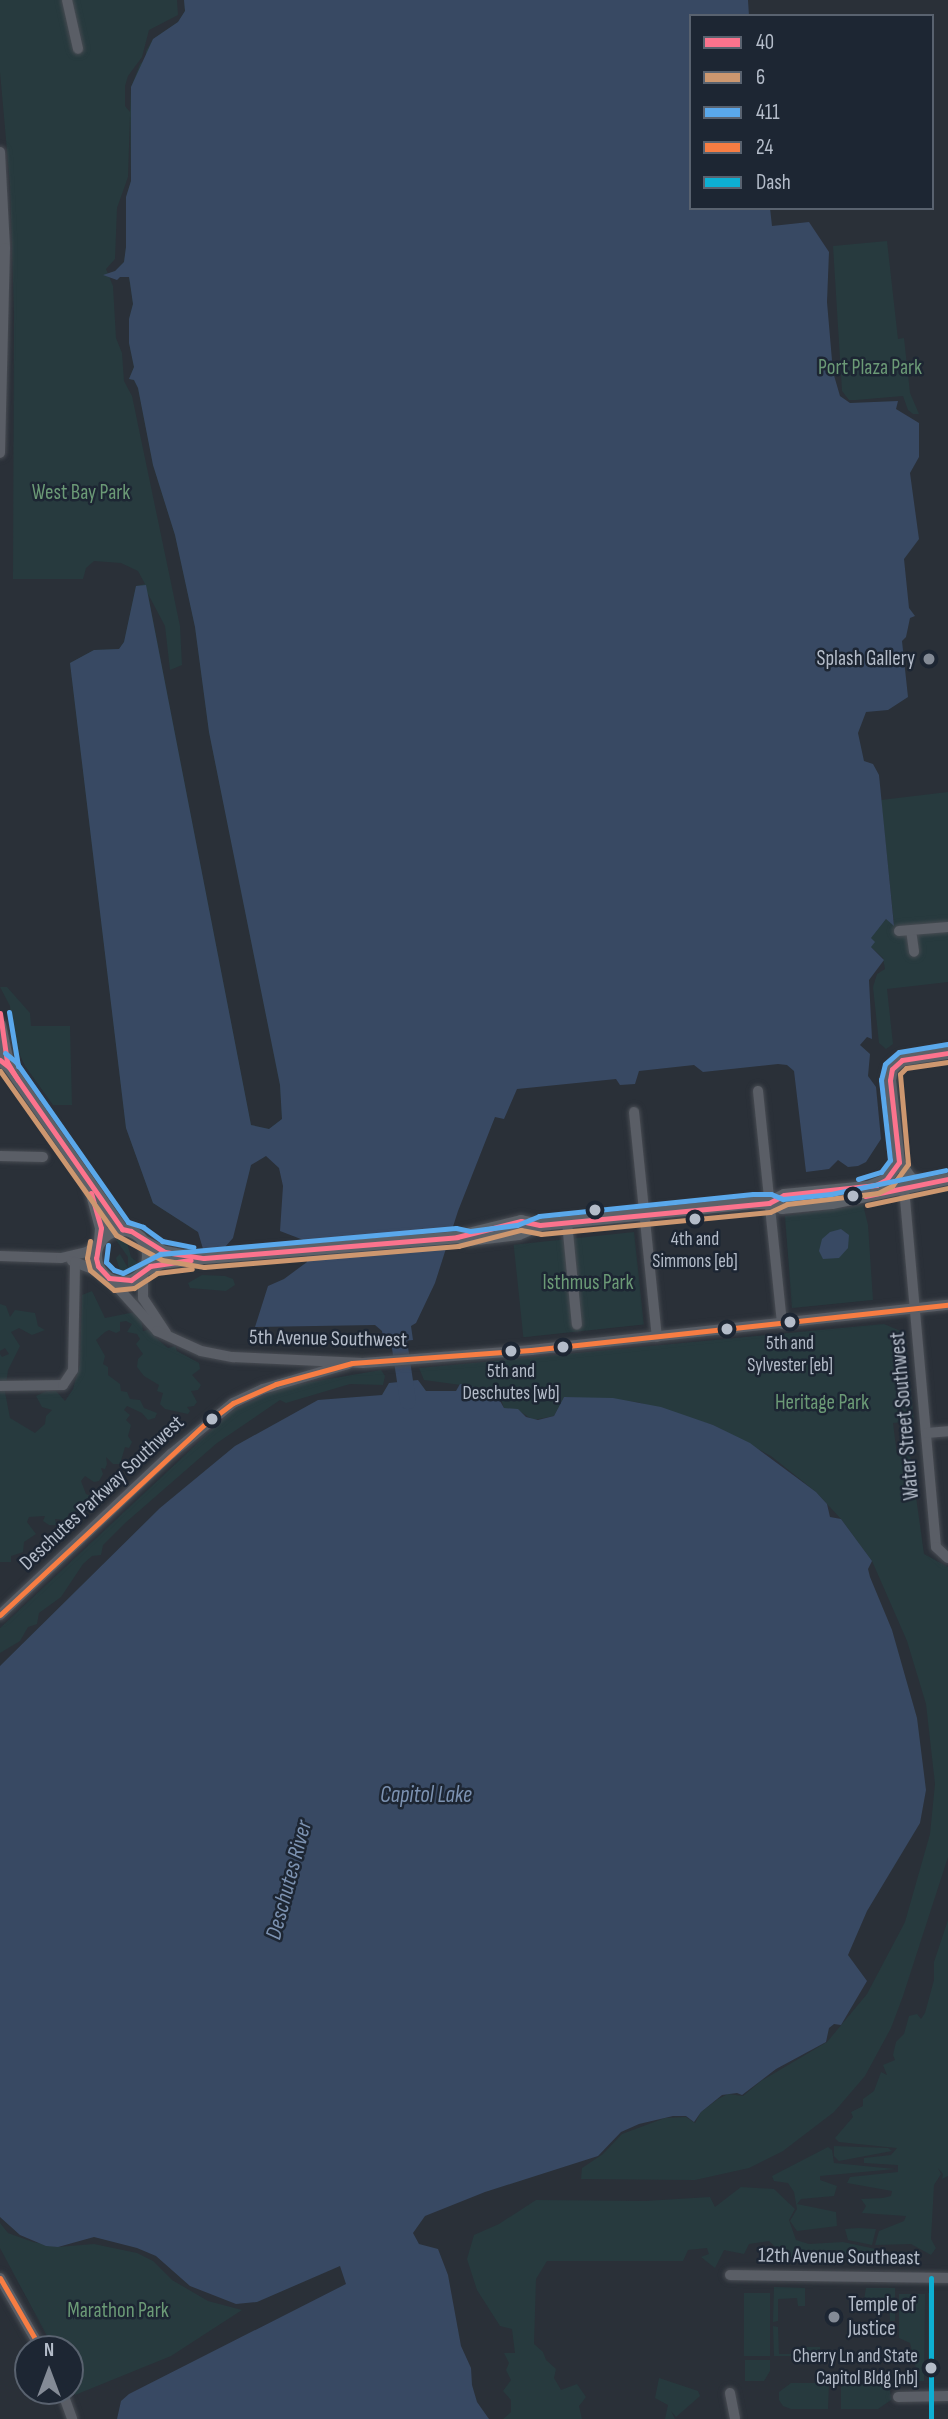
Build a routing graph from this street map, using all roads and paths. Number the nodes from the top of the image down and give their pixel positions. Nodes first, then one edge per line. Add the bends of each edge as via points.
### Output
1 (66, 0) edge
2 (78, 49) dead end
3 (0, 152) edge
4 (0, 453) edge
5 (948, 927) edge
6 (911, 930) junction
7 (899, 931) dead end
8 (914, 952) dead end
9 (0, 1013) edge
10 (0, 1025) edge
11 (948, 1053) edge
12 (4, 1063) edge
13 (758, 1091) dead end
14 (634, 1112) dead end
15 (0, 1156) edge
16 (43, 1157) dead end
17 (899, 1162) junction
18 (948, 1179) edge
19 (924, 1183) junction
20 (89, 1187) junction
21 (904, 1188) junction
22 (769, 1203) junction
23 (644, 1215) junction
24 (567, 1222) junction
25 (122, 1229) junction
26 (100, 1242) junction
27 (145, 1242) junction
28 (0, 1256) edge
29 (61, 1258) junction
30 (204, 1258) junction
31 (75, 1262) junction
32 (147, 1269) junction
33 (106, 1275) junction
34 (948, 1305) edge
35 (915, 1310) junction
36 (782, 1324) junction
37 (577, 1325) dead end
38 (657, 1337) junction
39 (170, 1339) junction
40 (352, 1363) junction
41 (0, 1386) edge
42 (948, 1431) edge
43 (927, 1433) junction
44 (945, 1557) edge
45 (0, 1615) edge
46 (730, 2275) dead end
47 (0, 2278) edge
48 (948, 2278) edge
49 (33, 2335) edge
50 (730, 2393) dead end
51 (948, 2396) edge
52 (898, 2397) dead end
53 (735, 2419) edge

1 - 2 street
3 - 4 street via 5,247
5 - 6 street
6 - 7 street
6 - 8 street
9 - 10 main road
10 - 12 main road
11 - 17 main road via 902,1059 890,1073
12 - 20 main road
13 - 22 street
14 - 23 street
15 - 16 street
17 - 19 main road via 911,1180
17 - 22 main road via 886,1180 876,1185 783,1195
18 - 19 main road
19 - 21 main road
20 - 25 main road
20 - 26 main road via 101,1228
21 - 22 main road via 782,1208
21 - 35 street, Water Street Southwest
22 - 23 main road
22 - 36 street
23 - 24 main road
23 - 38 street
24 - 30 main road via 540,1225 519,1234
24 - 37 street
25 - 26 main road
25 - 27 main road
26 - 29 street via 87,1252
26 - 33 main road via 96,1258
27 - 30 main road
27 - 32 main road
28 - 29 street
29 - 31 street
30 - 32 main road
31 - 33 street
31 - 41 street via 73,1370 63,1385
32 - 33 main road via 124,1282
32 - 39 street via 143,1298
33 - 39 street, 5th Avenue Southwest via 150,1325
34 - 35 street, 5th Avenue Southwest
35 - 36 street, 5th Avenue Southwest
35 - 43 street, Water Street Southwest
36 - 38 street, 5th Avenue Southwest
38 - 40 street, 5th Avenue Southwest
39 - 40 street, 5th Avenue Southwest via 216,1355
40 - 45 street, Deschutes Parkway Southwest via 262,1389 233,1404 171,1454
42 - 43 street
43 - 44 street, Water Street Southwest via 936,1547
46 - 48 street, 12th Avenue Southeast
47 - 49 street
50 - 53 street
51 - 52 street

